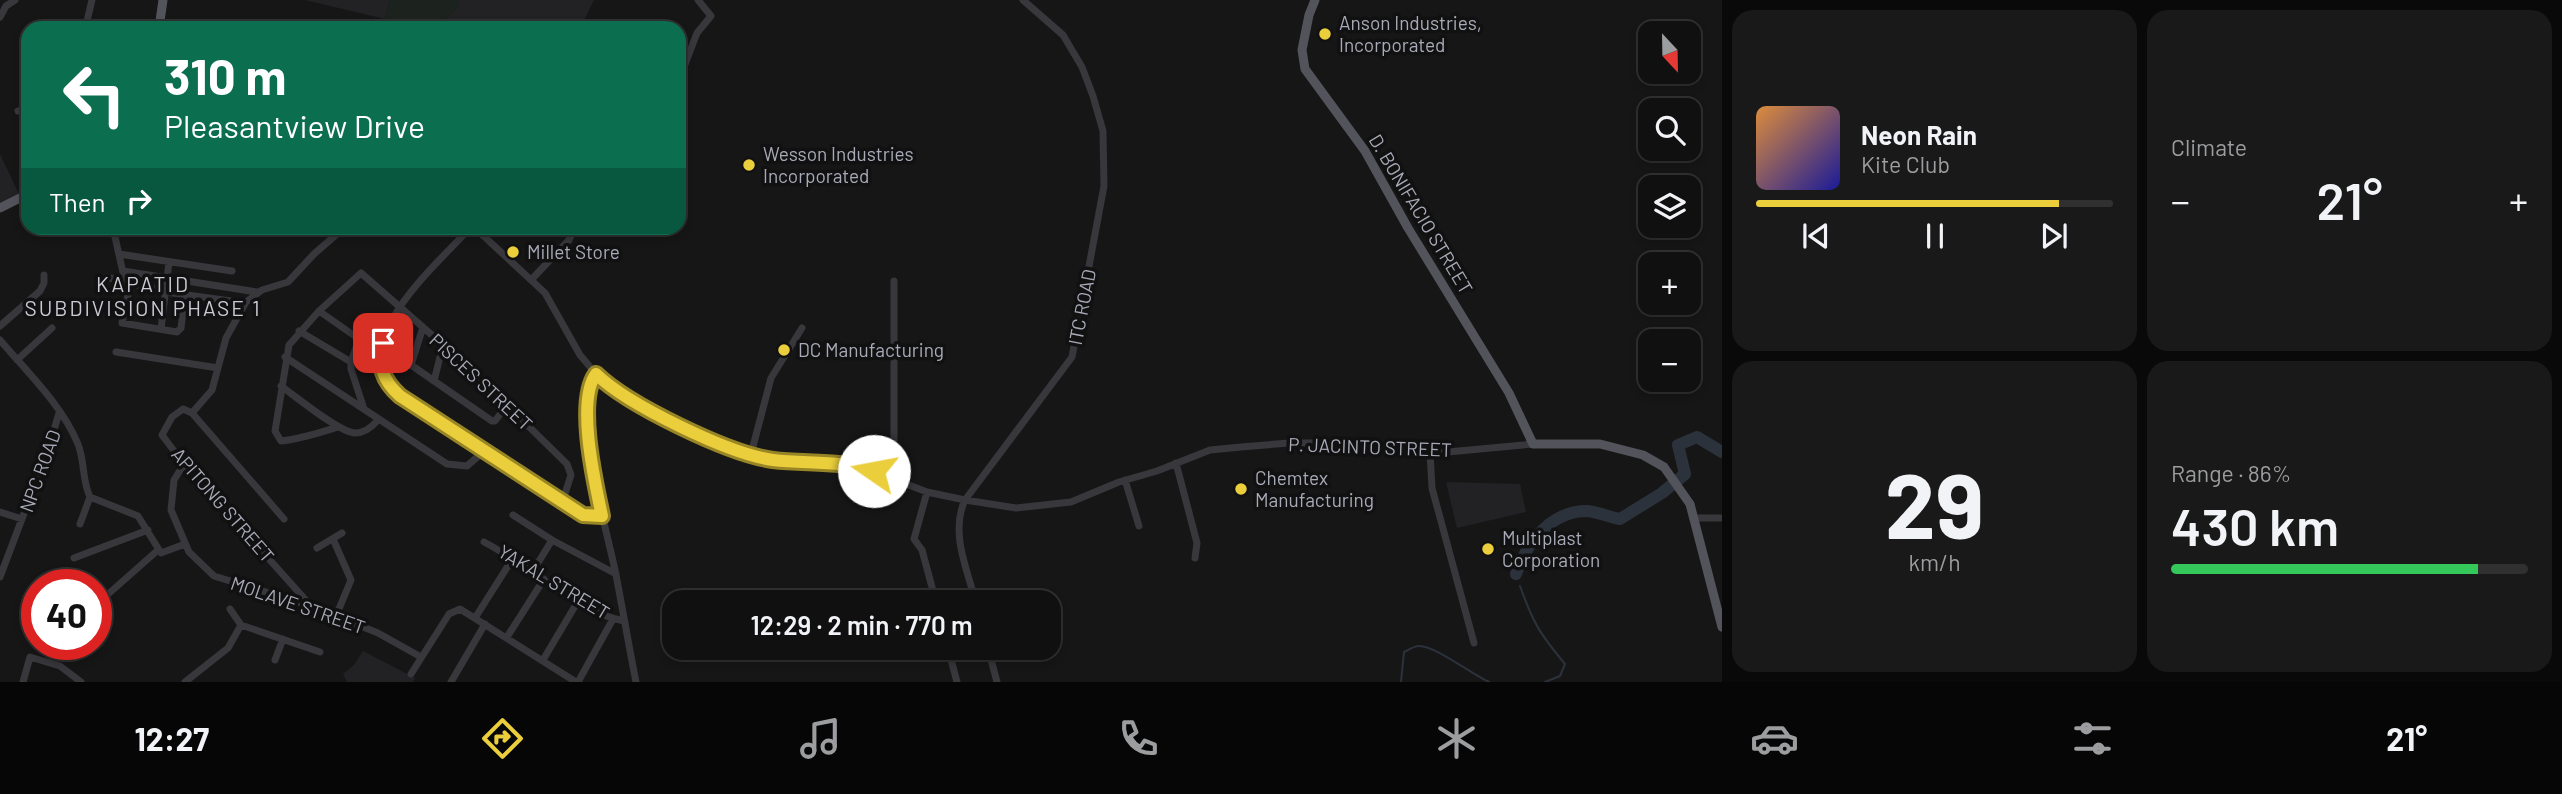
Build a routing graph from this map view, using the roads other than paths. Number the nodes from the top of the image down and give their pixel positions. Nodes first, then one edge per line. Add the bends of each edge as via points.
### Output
1 (15, 0) edge
2 (92, 0) edge
3 (163, 0) edge
4 (698, 0) edge
5 (1023, 0) edge
6 (1315, 0) edge
7 (0, 17) edge
8 (87, 20) dead end
9 (160, 21) edge
10 (686, 62) edge
11 (21, 110) edge
12 (18, 111) dead end
13 (21, 198) edge
14 (0, 208) edge
15 (115, 235) edge
16 (336, 235) edge
17 (467, 235) edge
18 (481, 235) edge
19 (572, 235) edge
20 (119, 254) junction
21 (169, 262) junction
22 (123, 271) junction
23 (232, 271) dead end
24 (44, 275) dead end
25 (106, 277) dead end
26 (167, 278) junction
27 (532, 279) junction
28 (894, 281) dead end
29 (127, 284) junction
30 (166, 292) junction
31 (258, 292) junction
32 (185, 295) junction
33 (245, 303) junction
34 (127, 306) junction
35 (400, 307) junction
36 (319, 311) junction
37 (163, 312) junction
38 (0, 326) edge
39 (423, 327) junction
40 (52, 328) dead end
41 (802, 328) dead end
42 (161, 329) junction
43 (299, 331) junction
44 (0, 340) edge
45 (443, 345) junction
46 (116, 352) dead end
47 (285, 357) junction
48 (17, 360) junction
49 (351, 362) junction
50 (218, 368) junction
51 (596, 374) junction
52 (434, 381) junction
53 (281, 386) junction
54 (507, 405) junction
55 (364, 410) junction
56 (60, 413) junction
57 (192, 413) junction
58 (378, 420) junction
59 (338, 427) junction
60 (1533, 444) junction
61 (483, 452) junction
62 (1430, 452) junction
63 (751, 454) junction
64 (1176, 463) junction
65 (184, 464) junction
66 (894, 478) junction
67 (1125, 480) junction
68 (928, 492) junction
69 (90, 497) junction
70 (965, 500) junction
71 (562, 503) junction
72 (0, 512) edge
73 (513, 515) dead end
74 (602, 516) junction
75 (1693, 518) junction
76 (1722, 518) edge
77 (22, 519) junction
78 (284, 519) dead end
79 (80, 524) dead end
80 (1139, 526) dead end
81 (148, 530) junction
82 (342, 533) dead end
83 (333, 539) junction
84 (552, 540) junction
85 (484, 542) dead end
86 (185, 544) junction
87 (317, 548) dead end
88 (158, 550) junction
89 (74, 558) dead end
90 (513, 558) junction
91 (1195, 558) dead end
92 (3, 562) edge
93 (533, 571) junction
94 (616, 574) junction
95 (0, 577) edge
96 (544, 579) junction
97 (933, 590) edge
98 (973, 590) edge
99 (112, 591) edge
100 (578, 601) junction
101 (311, 606) junction
102 (230, 609) dead end
103 (336, 616) junction
104 (475, 618) junction
105 (613, 619) junction
106 (624, 621) junction
107 (485, 624) junction
108 (242, 625) junction
109 (1722, 627) edge
110 (507, 637) junction
111 (283, 639) junction
112 (1474, 643) dead end
113 (320, 652) dead end
114 (421, 657) junction
115 (275, 660) dead end
116 (543, 660) junction
117 (951, 660) edge
118 (991, 660) edge
119 (198, 673) junction
120 (411, 674) dead end
121 (23, 682) edge
122 (81, 682) edge
123 (186, 682) edge
124 (205, 682) edge
125 (451, 682) edge
126 (577, 682) edge
127 (636, 682) edge
128 (957, 682) edge
129 (997, 682) edge

1 - 7 street
2 - 8 street
3 - 9 main road
4 - 10 street via 711,18 697,33
5 - 70 street, ITC ROAD via 1063,35 1082,67 1102,131 1104,186 1072,357
6 - 60 main road, D. BONIFACIO STREET via 1302,50 1305,69 1366,151 1509,393
11 - 12 street
13 - 14 main road
15 - 20 street
16 - 31 street via 288,282
17 - 35 street
18 - 27 street, P. JACINTO STREET
19 - 27 street
20 - 21 street
20 - 22 street
21 - 23 street
21 - 26 street
22 - 26 street
22 - 29 street
24 - 38 street via 40,291
25 - 29 street
26 - 30 street
26 - 31 street
27 - 51 street, P. JACINTO STREET
28 - 66 street
29 - 30 street
29 - 34 street
30 - 32 street
30 - 37 street
31 - 33 street
32 - 33 street
32 - 42 street via 180,331
33 - 50 street via 226,338
34 - 37 street
34 - 42 street via 123,323
35 - 36 street, PISCES STREET via 361,273
35 - 39 street, PISCES STREET
35 - 61 street via 381,352 387,382 400,396
36 - 43 street
36 - 49 street via 359,339
37 - 42 street
39 - 45 street, PISCES STREET
39 - 52 street via 411,365
40 - 48 street
41 - 63 street via 771,378
43 - 47 street
43 - 49 street
44 - 48 street, NPC ROAD
45 - 52 street
45 - 54 street, PISCES STREET
46 - 50 street
47 - 53 street
47 - 55 street
48 - 56 street, NPC ROAD
49 - 55 street
50 - 57 street via 212,390
51 - 63 street, P. JACINTO STREET via 672,421
51 - 74 street via 588,402 591,458
52 - 54 street via 492,421
53 - 59 street
53 - 59 street via 275,431 281,441
54 - 71 street, PISCES STREET via 570,467
55 - 58 street
56 - 69 street via 79,446
56 - 77 street, NPC ROAD
57 - 65 street, APITONG STREET via 179,410 162,435
57 - 78 street
58 - 59 street via 356,433
58 - 61 street via 453,466 467,466
60 - 62 street, P. JACINTO STREET
60 - 75 main road via 1600,444 1630,451 1664,467 1690,504
61 - 71 street
62 - 64 street, P. JACINTO STREET via 1374,444 1289,443 1210,450
62 - 112 street via 1432,488
63 - 66 street, P. JACINTO STREET via 774,460 854,464
64 - 67 street, P. JACINTO STREET
64 - 91 street via 1198,543
65 - 86 street, MOLAVE STREET via 174,480 171,510
65 - 101 street, APITONG STREET
66 - 68 street, P. JACINTO STREET
67 - 70 street, P. JACINTO STREET via 1071,502 1027,508
67 - 80 street
68 - 70 street, P. JACINTO STREET
68 - 97 street via 914,538
69 - 79 street
69 - 81 street via 135,513
70 - 98 street, ITC ROAD via 959,539
71 - 74 street via 583,515
72 - 77 street
73 - 84 street
74 - 94 street
75 - 76 street
75 - 109 main road
77 - 92 street, NPC ROAD
81 - 88 street
81 - 89 street
82 - 83 street
83 - 87 street
83 - 103 street via 351,580
84 - 93 street
84 - 94 street
85 - 90 street, YAKAL STREET
86 - 88 street
86 - 101 street, MOLAVE STREET via 214,576
88 - 99 street
90 - 93 street, YAKAL STREET
90 - 104 street
92 - 95 street, NPC ROAD
93 - 96 street, YAKAL STREET
94 - 106 street
96 - 100 street, YAKAL STREET
96 - 110 street
100 - 105 street, YAKAL STREET
100 - 116 street
101 - 103 street, MOLAVE STREET
102 - 108 street
103 - 114 street, MOLAVE STREET
104 - 107 street
104 - 114 street via 460,609 452,612
105 - 106 street, YAKAL STREET
105 - 126 street
106 - 127 street
107 - 110 street
107 - 125 street
108 - 111 street
108 - 119 street via 228,648
110 - 116 street
111 - 113 street
111 - 115 street
114 - 120 street
116 - 126 street
117 - 128 street
118 - 129 street
119 - 123 street
119 - 124 street
121 - 122 street via 30,657 60,666

